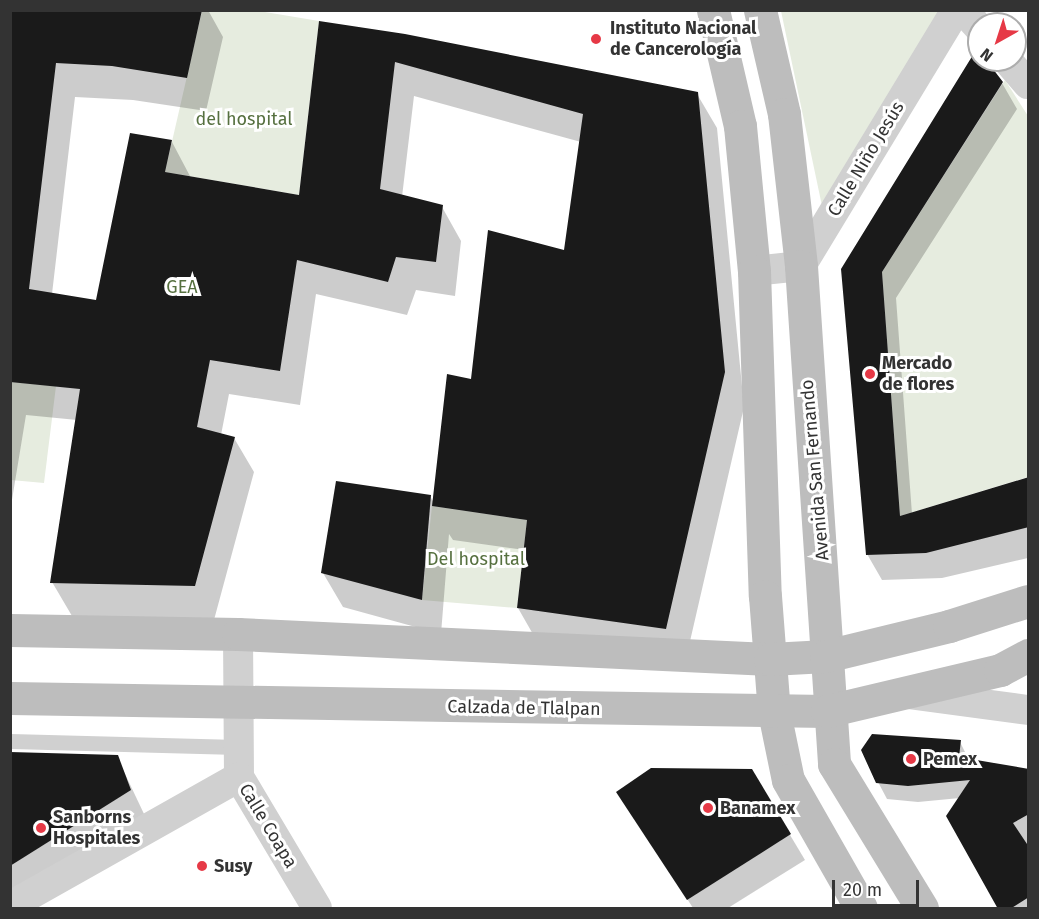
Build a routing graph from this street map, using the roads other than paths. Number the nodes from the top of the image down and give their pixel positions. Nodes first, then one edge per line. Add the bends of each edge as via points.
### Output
1 (713, 10) edge
2 (760, 10) edge
3 (956, 10) edge
4 (1018, 72) edge
5 (1029, 84) edge
6 (801, 266) junction
7 (754, 271) junction
8 (1029, 601) edge
9 (10, 630) edge
10 (238, 634) junction
11 (1029, 655) edge
12 (826, 656) junction
13 (770, 659) junction
14 (908, 694) junction
15 (10, 698) edge
16 (237, 703) junction
17 (1029, 710) edge
18 (827, 711) junction
19 (774, 712) junction
20 (10, 741) edge
21 (238, 747) junction
22 (239, 777) junction
23 (10, 906) edge
24 (317, 909) edge
25 (861, 909) edge
26 (922, 909) edge

1 - 7 main road via 740,126
2 - 6 main road, Avenida San Fernando via 784,114
3 - 6 street, Calle Niño Jesús
4 - 5 street
6 - 7 street
6 - 12 main road, Avenida San Fernando
7 - 13 main road
8 - 12 main road via 949,626
9 - 10 main road
10 - 13 main road
10 - 16 street, Calle Coapa
11 - 14 main road, Calzada de Tlalpan via 1000,670
12 - 13 main road
12 - 18 main road, Avenida San Fernando
13 - 19 main road
14 - 17 street
14 - 18 main road, Calzada de Tlalpan
15 - 16 main road, Calzada de Tlalpan
16 - 19 main road, Calzada de Tlalpan
16 - 21 street, Calle Coapa
18 - 19 main road, Calzada de Tlalpan
18 - 26 main road, Avenida San Fernando via 834,764
19 - 25 main road via 788,780
20 - 21 lane
21 - 22 street, Calle Coapa
22 - 23 street
22 - 24 street, Calle Coapa

